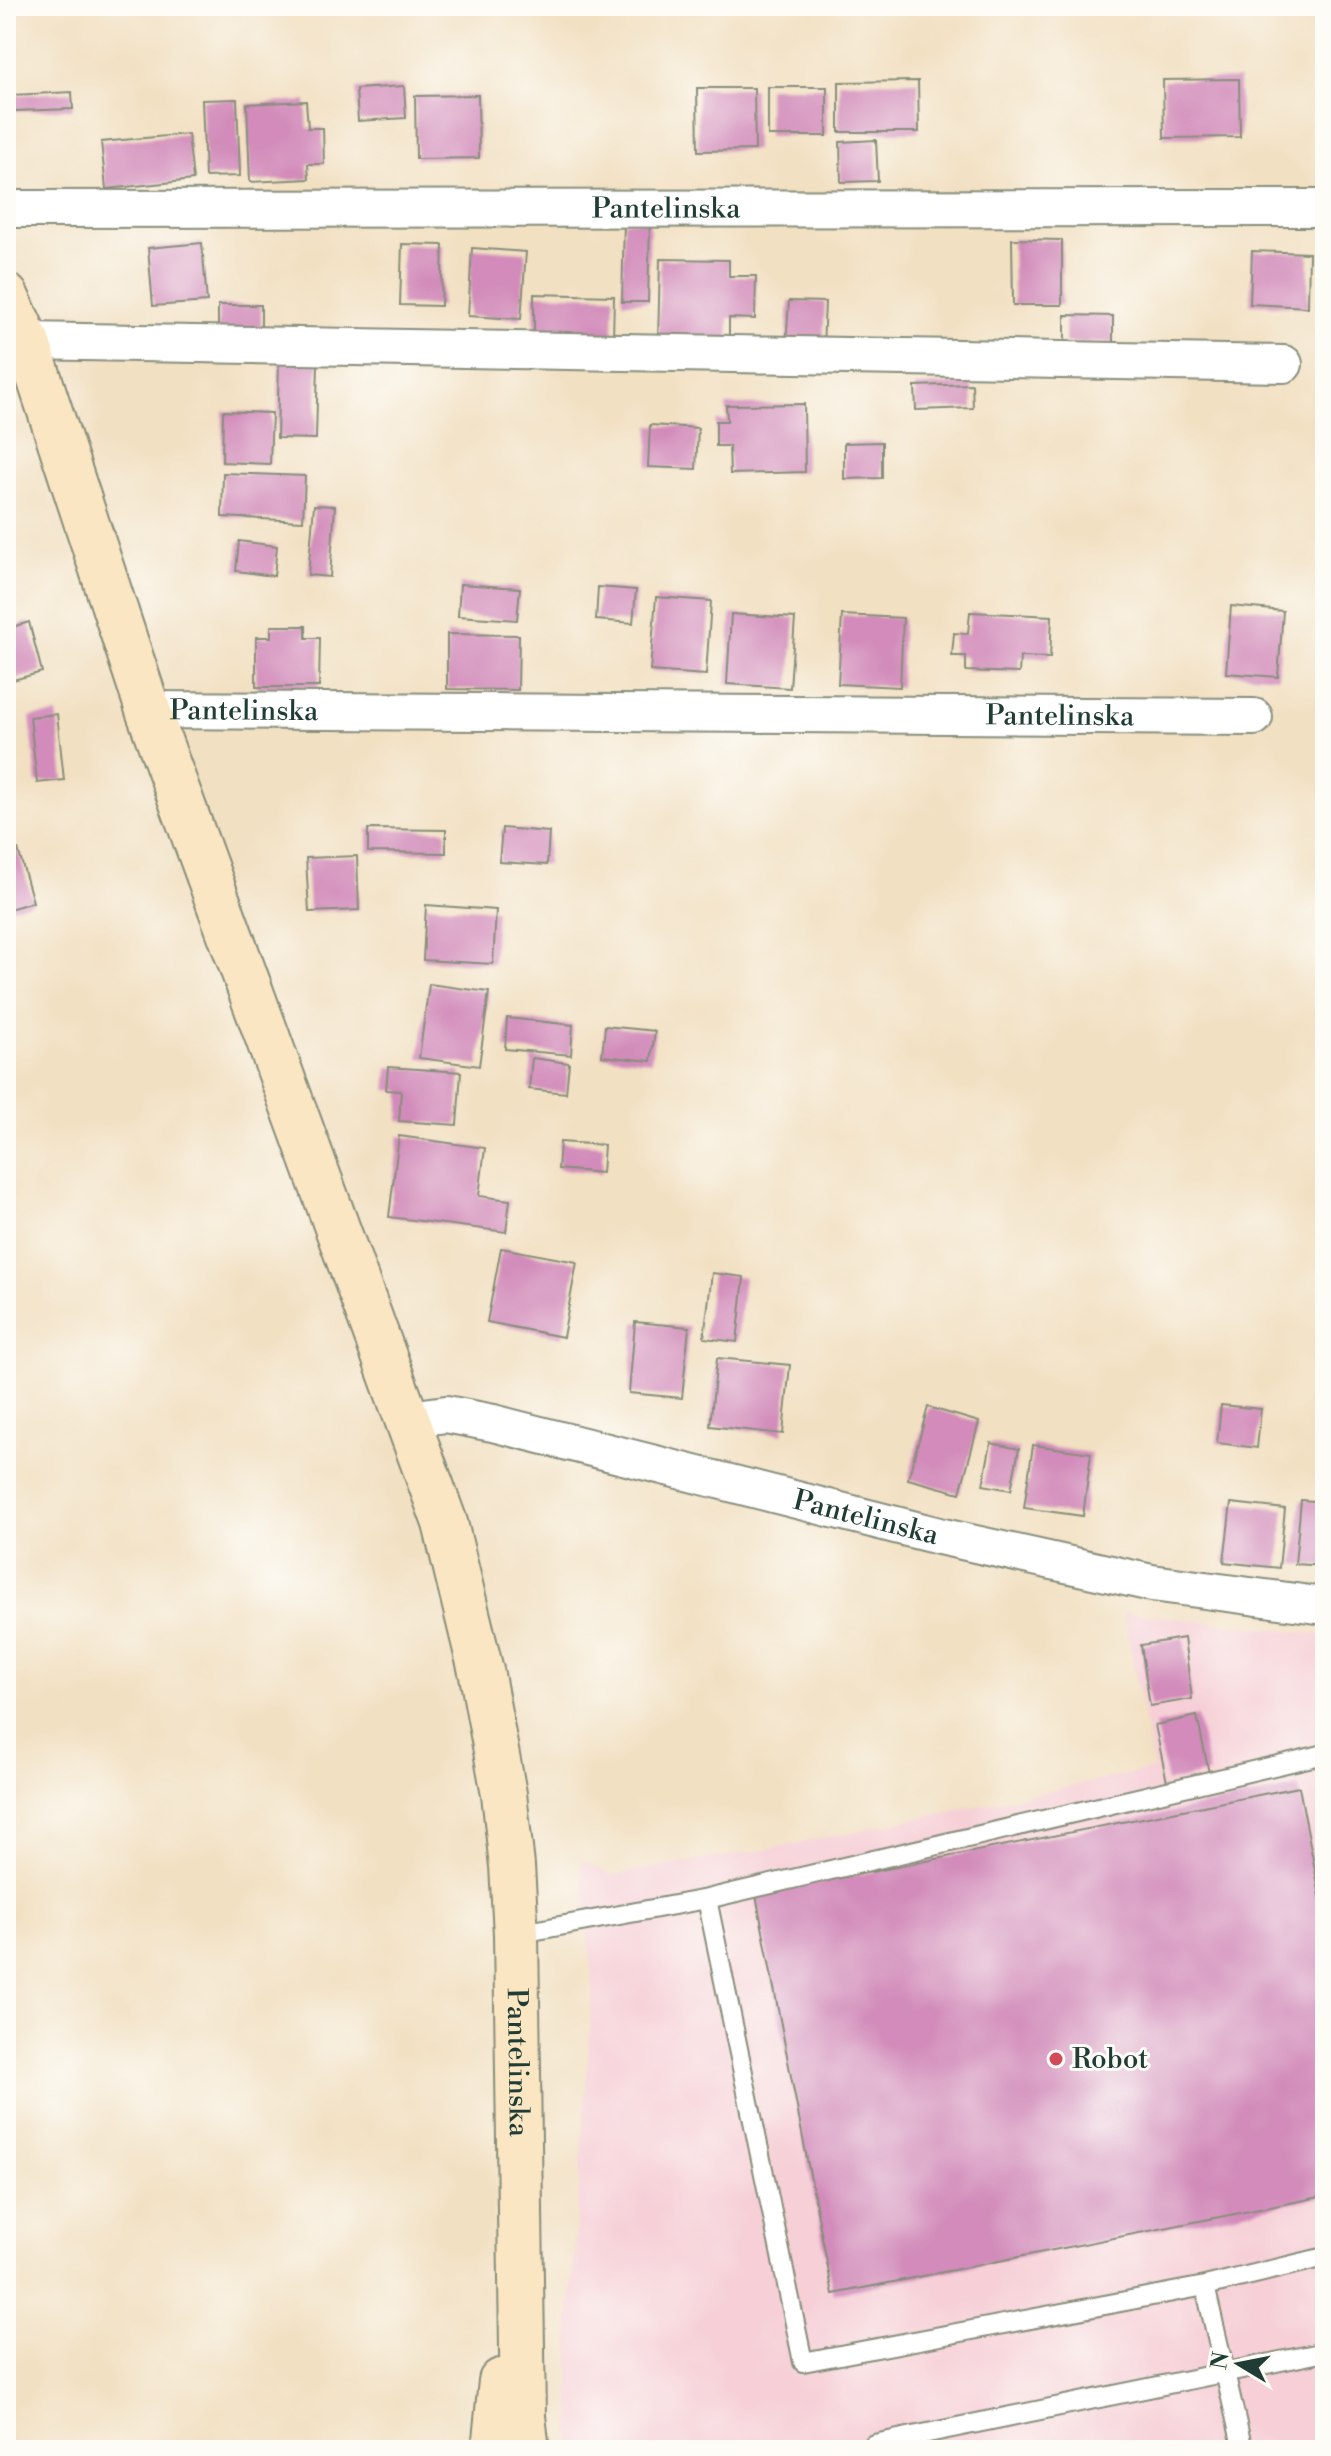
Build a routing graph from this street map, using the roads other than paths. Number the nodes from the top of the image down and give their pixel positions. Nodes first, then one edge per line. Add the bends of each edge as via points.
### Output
1 (1325, 208) edge
2 (6, 209) edge
3 (6, 297) edge
4 (27, 341) junction
5 (1284, 364) dead end
6 (148, 710) junction
7 (1254, 717) dead end
8 (409, 1419) junction
9 (1325, 1606) edge
10 (1325, 1754) edge
11 (707, 1899) junction
12 (516, 1934) junction
13 (519, 2192) junction
14 (1325, 2257) edge
15 (1205, 2286) junction
16 (1325, 2352) edge
17 (1226, 2373) junction
18 (874, 2444) dead end
19 (494, 2450) edge
20 (527, 2450) edge
21 (1243, 2450) edge

1 - 2 street, Pantelinska
3 - 4 main road, Pantelinska
4 - 5 street
4 - 6 main road, Pantelinska
6 - 7 street, Pantelinska
6 - 8 main road, Pantelinska
8 - 9 street, Pantelinska via 446,1414 493,1423 939,1536 1152,1583
8 - 12 main road, Pantelinska via 445,1523 482,1675 504,1794
10 - 11 lane
11 - 12 lane
11 - 15 lane via 803,2362
12 - 13 main road, Pantelinska
13 - 19 main road
13 - 20 main road
14 - 15 lane
15 - 17 lane
16 - 17 lane
17 - 18 lane
17 - 21 lane

